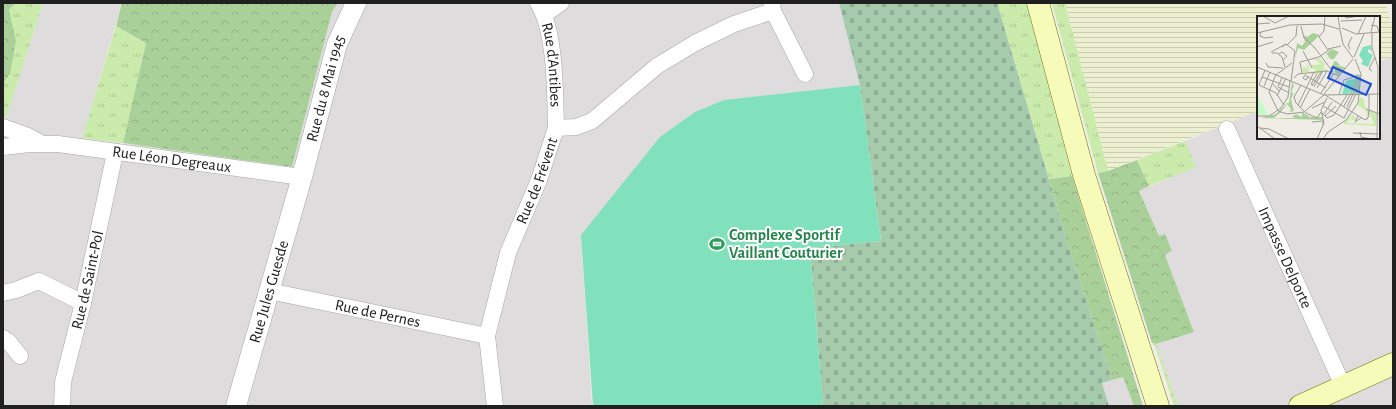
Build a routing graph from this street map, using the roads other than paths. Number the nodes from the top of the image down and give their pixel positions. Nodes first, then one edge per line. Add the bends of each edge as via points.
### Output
1 (356, 3) edge
2 (561, 3) edge
3 (1038, 3) edge
4 (772, 7) edge
5 (541, 8) edge
6 (805, 74) dead end
7 (3, 127) edge
8 (556, 128) junction
9 (1227, 129) dead end
10 (36, 144) junction
11 (3, 147) edge
12 (115, 153) junction
13 (302, 177) junction
14 (269, 291) junction
15 (3, 292) edge
16 (83, 303) junction
17 (487, 336) junction
18 (3, 338) edge
19 (20, 356) dead end
20 (1393, 364) edge
21 (1393, 380) edge
22 (1340, 396) edge
23 (62, 406) edge
24 (236, 406) edge
25 (495, 406) edge
26 (1158, 406) edge
27 (1300, 406) edge

1 - 13 street, Rue du 8 Mai 1945 via 337,44
2 - 5 street
3 - 26 main road via 1086,182
4 - 6 street
4 - 8 street, Rue de Frévent via 695,43 657,66 592,121
5 - 8 street, Rue d'Antibes via 552,57
7 - 10 street, Rue Léon Degreaux via 28,136
8 - 17 street, Rue de Frévent via 539,180 508,253
9 - 22 street, Impasse Delporte
10 - 11 street
10 - 12 street, Rue Léon Degreaux via 58,144
12 - 13 street, Rue Léon Degreaux
12 - 16 street, Rue de Saint-Pol
13 - 14 street, Rue Jules Guesde
14 - 17 street, Rue de Pernes
14 - 24 street, Rue Jules Guesde
15 - 16 street via 39,281
16 - 23 street, Rue de Saint-Pol via 63,382
17 - 25 street, Rue de Frévent
18 - 19 street
20 - 22 main road
21 - 22 main road
22 - 27 main road

